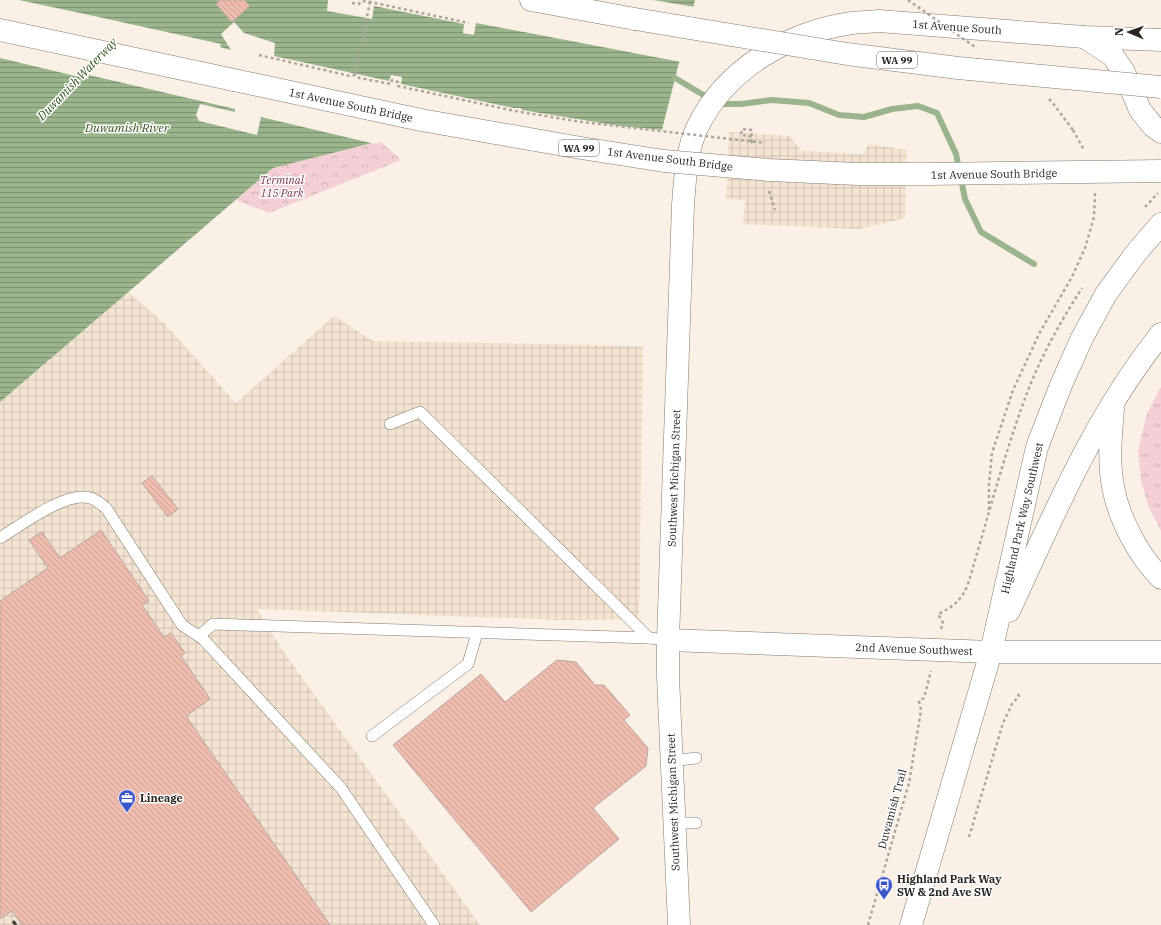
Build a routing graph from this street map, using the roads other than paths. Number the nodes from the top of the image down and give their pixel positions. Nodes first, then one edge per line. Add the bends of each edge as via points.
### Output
1 (531, 0) edge
2 (0, 30) edge
3 (1084, 37) junction
4 (1161, 40) edge
5 (760, 58) joint
6 (1161, 87) edge
7 (1161, 132) edge
8 (1161, 172) edge
9 (1161, 224) edge
10 (1161, 334) edge
11 (1113, 403) junction
12 (390, 424) dead end
13 (0, 538) edge
14 (1161, 578) edge
15 (477, 633) junction
16 (199, 636) junction
17 (658, 639) junction
18 (991, 652) junction
19 (1161, 652) edge
20 (372, 736) dead end
21 (696, 758) dead end
22 (672, 761) junction
23 (674, 823) junction
24 (696, 823) dead end
25 (434, 925) edge
26 (679, 925) edge
27 (911, 925) edge

1 - 6 main road, WA 99, bridge via 847,54 958,68
2 - 8 main road, 1st Avenue South Bridge / WA 99, bridge via 422,120 664,161 857,174
3 - 4 main road, 1st Avenue South
3 - 5 main road, 1st Avenue South via 879,21 852,23 815,32
3 - 7 main road via 1113,56 1124,72 1140,110
5 - 17 main road, Southwest Michigan Street, bridge via 725,88 709,108 697,128 690,150 686,175
9 - 18 main road, Highland Park Way Southwest via 1106,294 1082,338 1061,385 1037,447
10 - 11 main road, Highland Park Way Southwest
11 - 14 main road via 1110,457 1113,487 1121,515 1139,550
11 - 18 main road, Highland Park Way Southwest via 1047,528
12 - 17 lane via 420,412
13 - 16 lane via 55,504 79,497 91,498 106,508 182,625
15 - 16 lane via 213,624
15 - 17 lane
15 - 20 lane via 468,664
16 - 25 lane via 341,788
17 - 18 main road, 2nd Avenue Southwest
17 - 22 main road, Southwest Michigan Street via 668,676
18 - 19 main road, 2nd Avenue Southwest
18 - 27 main road, Highland Park Way Southwest
21 - 22 lane
22 - 23 main road, Southwest Michigan Street
23 - 24 lane
23 - 26 main road, Southwest Michigan Street

